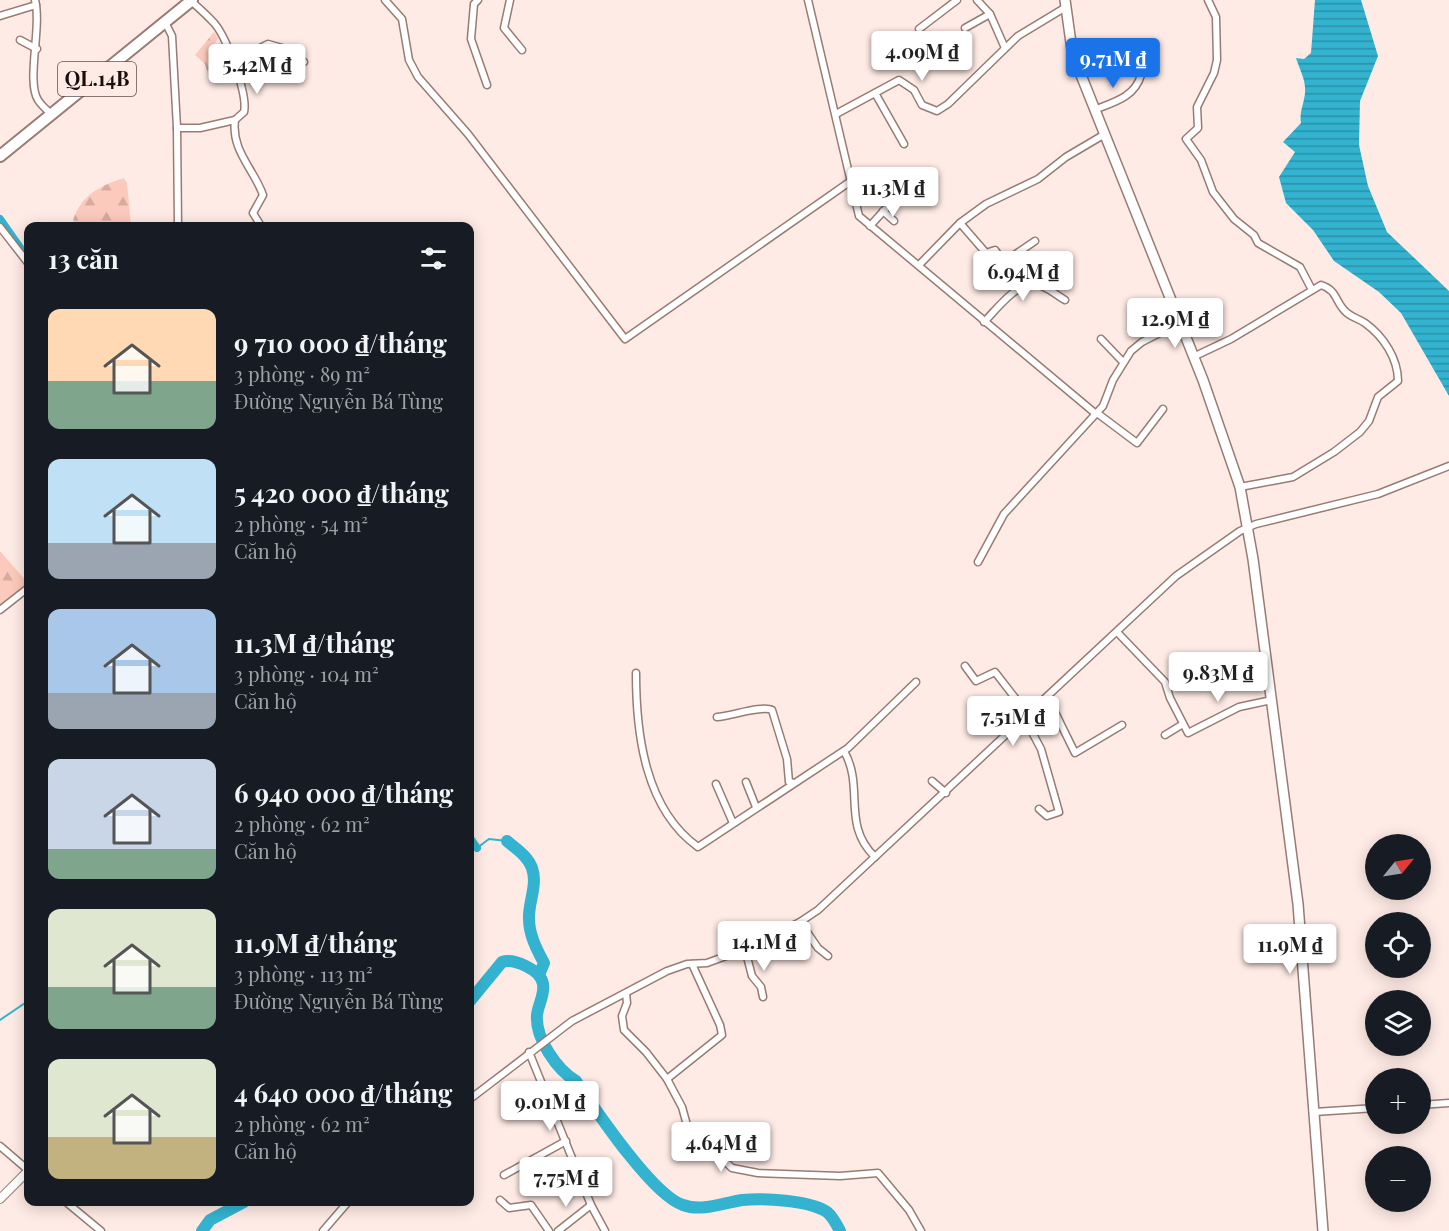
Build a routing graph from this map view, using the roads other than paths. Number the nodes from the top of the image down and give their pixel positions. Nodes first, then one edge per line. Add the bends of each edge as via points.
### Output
1 (192, 0) edge
2 (386, 0) edge
3 (478, 0) edge
4 (510, 0) edge
5 (808, 0) edge
6 (957, 0) edge
7 (977, 0) edge
8 (1208, 0) edge
9 (35, 3) edge
10 (1066, 3) edge
11 (990, 14) junction
12 (0, 16) edge
13 (165, 22) junction
14 (965, 28) dead end
15 (919, 29) dead end
16 (20, 40) dead end
17 (1005, 48) junction
18 (37, 49) junction
19 (522, 50) dead end
20 (228, 53) junction
21 (304, 62) dead end
22 (1142, 75) dead end
23 (487, 85) dead end
24 (875, 93) junction
25 (1094, 110) junction
26 (51, 114) junction
27 (836, 114) junction
28 (235, 120) junction
29 (177, 128) junction
30 (1105, 134) junction
31 (904, 144) dead end
32 (0, 156) edge
33 (853, 183) junction
34 (898, 195) dead end
35 (883, 211) junction
36 (894, 221) dead end
37 (178, 222) edge
38 (259, 222) edge
39 (960, 223) junction
40 (870, 226) junction
41 (0, 227) edge
42 (1035, 242) dead end
43 (24, 258) edge
44 (919, 266) junction
45 (1312, 290) junction
46 (1065, 300) dead end
47 (984, 322) junction
48 (1179, 324) junction
49 (1101, 339) dead end
50 (1193, 357) junction
51 (1123, 362) junction
52 (1163, 409) dead end
53 (1096, 413) junction
54 (1449, 466) edge
55 (1240, 488) junction
56 (1248, 528) junction
57 (978, 562) dead end
58 (24, 591) edge
59 (0, 610) edge
60 (1117, 632) junction
61 (965, 666) dead end
62 (636, 673) dead end
63 (916, 682) dead end
64 (1048, 698) junction
65 (1272, 702) junction
66 (717, 717) dead end
67 (1027, 718) junction
68 (1183, 724) junction
69 (1122, 725) dead end
70 (1165, 735) dead end
71 (844, 750) junction
72 (932, 781) dead end
73 (746, 782) dead end
74 (795, 783) junction
75 (716, 784) dead end
76 (946, 793) junction
77 (756, 807) junction
78 (1040, 809) dead end
79 (733, 823) junction
80 (875, 857) junction
81 (800, 922) junction
82 (745, 949) junction
83 (828, 956) dead end
84 (692, 964) junction
85 (626, 993) junction
86 (763, 997) dead end
87 (532, 1050) junction
88 (667, 1080) junction
89 (474, 1096) edge
90 (1449, 1103) edge
91 (1431, 1104) edge
92 (1365, 1109) edge
93 (1314, 1112) junction
94 (566, 1141) junction
95 (0, 1146) edge
96 (24, 1167) edge
97 (24, 1174) edge
98 (504, 1175) dead end
99 (0, 1199) edge
100 (500, 1200) dead end
101 (591, 1205) junction
102 (71, 1206) edge
103 (345, 1206) edge
104 (101, 1231) edge
105 (323, 1231) edge
106 (549, 1231) edge
107 (558, 1231) edge
108 (605, 1231) edge
109 (921, 1231) edge
110 (1323, 1231) edge

1 - 13 highway, QL.14B
1 - 20 street via 214,23
2 - 33 street via 402,19 409,60 418,77 468,134 625,339
3 - 23 street via 474,4 471,39
4 - 19 street via 504,28
5 - 27 street
6 - 15 street
7 - 11 street
8 - 45 street via 1216,17 1215,73 1197,107 1198,128 1186,139 1201,160 1218,199 1234,219 1258,243 1299,267
9 - 12 street
9 - 18 street
10 - 17 street
10 - 25 main road via 1072,50
11 - 14 street
11 - 17 street
13 - 26 highway, QL.14B
13 - 29 street via 172,36
16 - 18 street
17 - 24 street via 937,111 922,105 914,90 898,80
18 - 26 street via 33,77 36,99
20 - 21 street via 250,53 268,44 289,50
20 - 28 street via 245,95 243,115
22 - 25 street via 1131,93
24 - 27 street
24 - 31 street
25 - 30 main road
26 - 32 highway, QL.14B
27 - 33 street
28 - 29 street via 200,128
28 - 38 street via 240,153 263,197 253,213
29 - 37 street
30 - 39 street via 1038,179 992,200
30 - 48 main road
33 - 40 street via 859,216
34 - 35 street
35 - 36 street
35 - 40 street
39 - 42 street via 986,253 995,250 1004,262
39 - 44 street
40 - 44 street
41 - 43 street
44 - 47 street
45 - 50 street
45 - 55 street via 1321,285 1328,287 1347,314 1364,322 1384,341 1397,369 1398,381 1378,397 1360,432 1334,452 1293,477
46 - 47 street via 1042,286 1028,285
47 - 53 street
48 - 50 main road
48 - 51 street via 1142,342
49 - 51 street
50 - 55 main road
51 - 53 street
52 - 53 street via 1137,443
53 - 57 street via 1011,505
54 - 56 street via 1378,494
55 - 56 main road
56 - 60 street via 1176,576
56 - 65 main road
58 - 59 street
60 - 64 street
60 - 68 street via 1165,682
61 - 67 street via 976,681 995,672
62 - 79 street via 637,721 648,774 669,819 698,847
63 - 71 street
64 - 67 street
64 - 69 street via 1075,753
65 - 68 street via 1239,707 1188,733
65 - 93 main road via 1298,904
66 - 74 street via 765,707 772,710 787,759 789,782
67 - 76 street
67 - 78 street via 1041,749 1059,812 1047,816
68 - 70 street
71 - 74 street
71 - 80 street via 854,776 856,828
72 - 76 street
73 - 77 street
74 - 77 street
75 - 79 street
76 - 80 street
77 - 79 street
80 - 81 street
81 - 82 street
81 - 83 street
82 - 84 street via 707,963
82 - 86 street
84 - 85 street via 667,971
84 - 88 street via 722,1035
85 - 87 street via 572,1021
85 - 88 street via 624,1030
87 - 89 street
87 - 94 street
88 - 109 street via 687,1125 732,1168 758,1173 840,1176 878,1173
90 - 91 street
92 - 93 street
93 - 110 main road
94 - 98 street
94 - 101 street
95 - 96 street
97 - 99 street
100 - 106 street via 509,1208 531,1205
101 - 107 street
101 - 108 street
102 - 104 street
103 - 105 street

